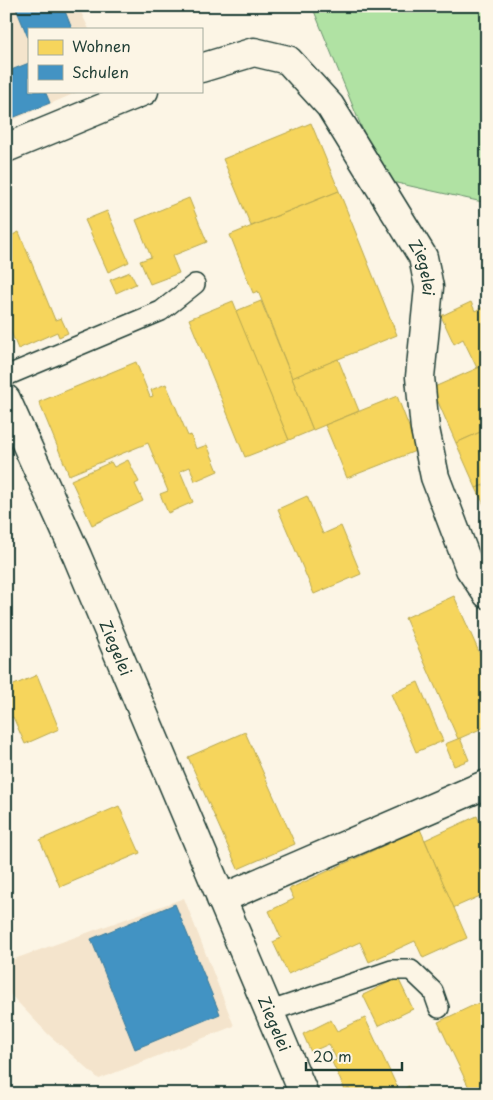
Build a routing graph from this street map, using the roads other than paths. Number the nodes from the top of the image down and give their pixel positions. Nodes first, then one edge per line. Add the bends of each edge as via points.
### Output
1 (202, 68) edge
2 (142, 92) edge
3 (6, 148) edge
4 (195, 284) dead end
5 (6, 376) edge
6 (6, 399) edge
7 (487, 594) edge
8 (487, 784) edge
9 (221, 899) junction
10 (439, 1008) dead end
11 (268, 1012) junction
12 (304, 1094) edge

1 - 7 street, Ziegelei via 254,52 288,60 330,106 423,257 429,287 420,377 425,429 439,487 470,569
2 - 3 street
4 - 5 lane via 161,311
6 - 9 street, Ziegelei via 77,556
8 - 9 street
9 - 11 street, Ziegelei
10 - 11 lane via 433,991 411,970 392,970
11 - 12 street, Ziegelei

